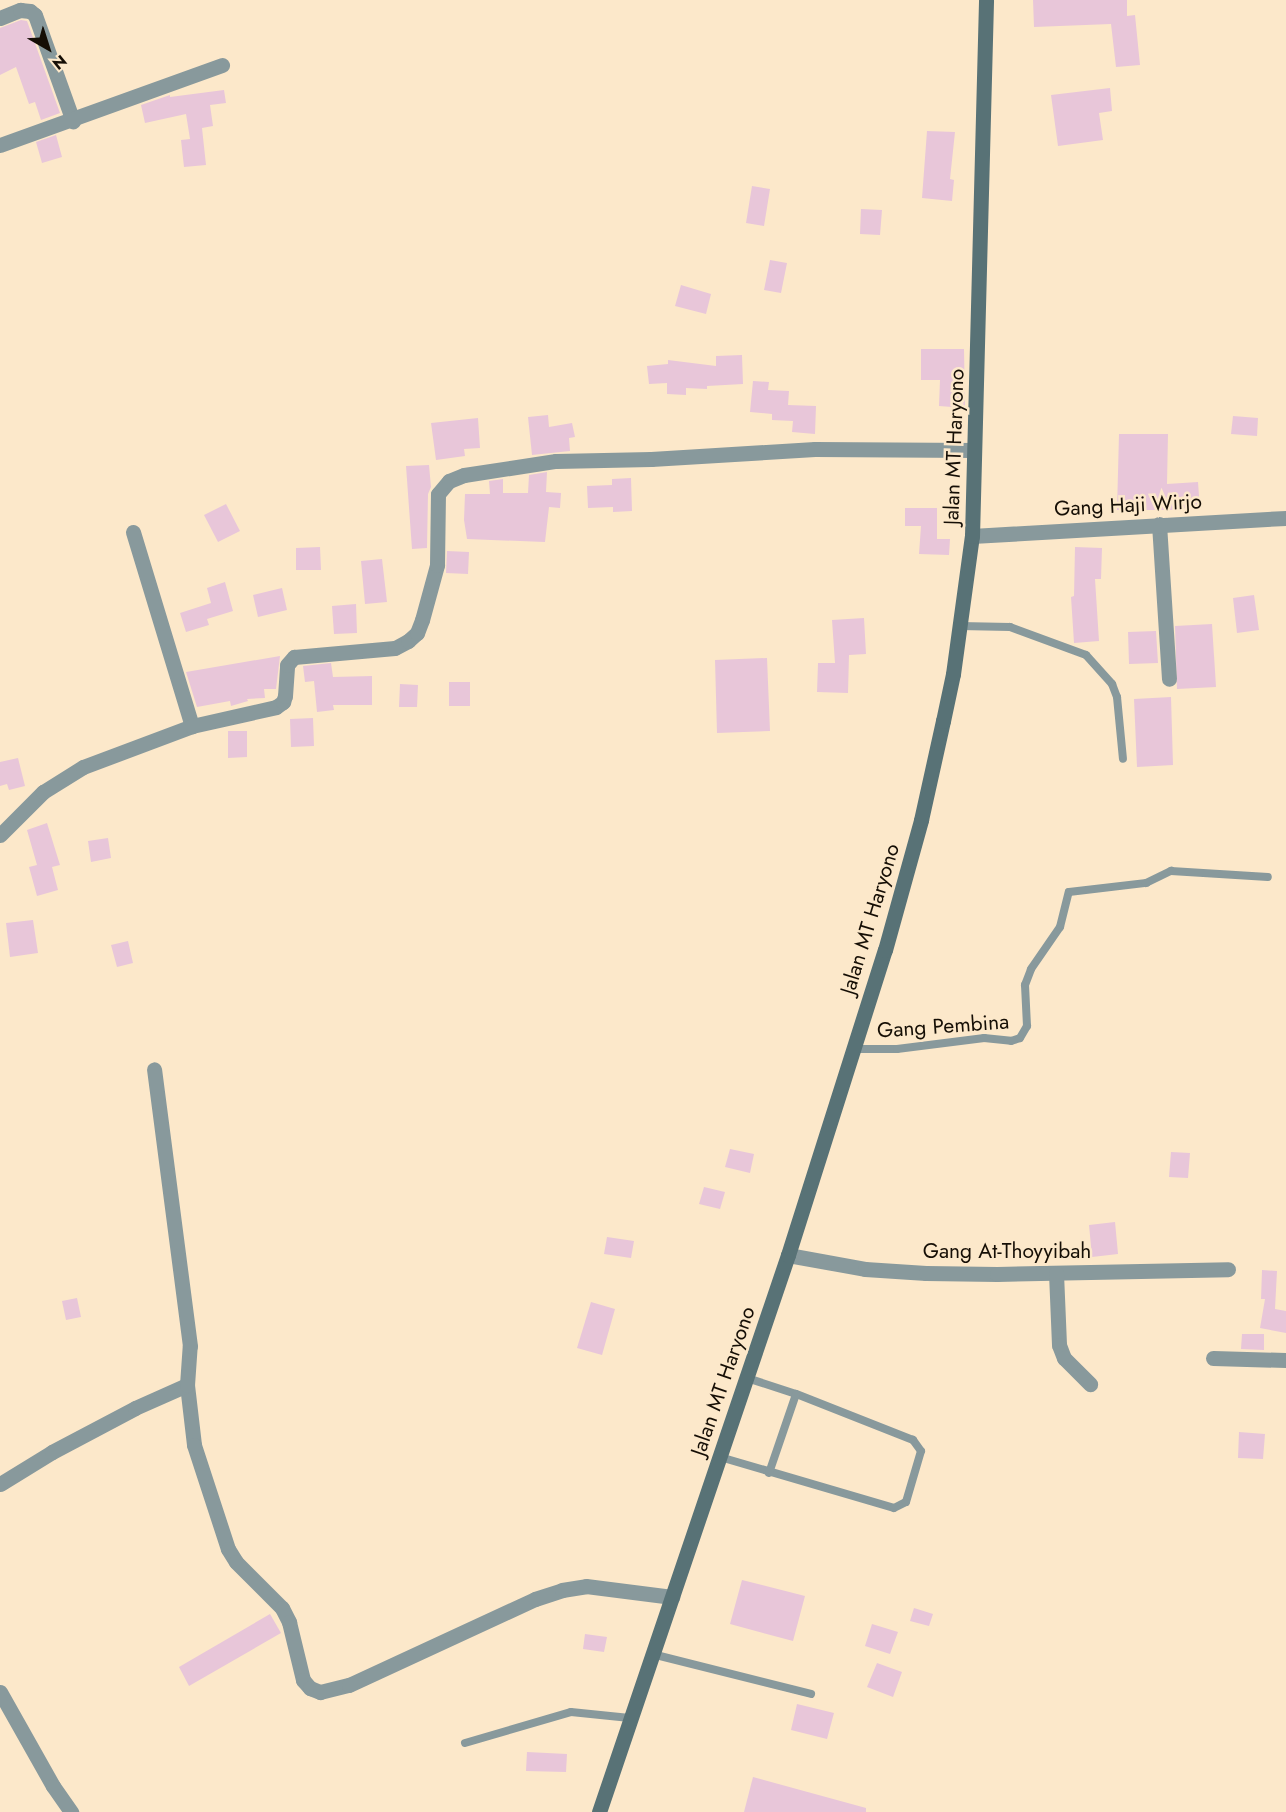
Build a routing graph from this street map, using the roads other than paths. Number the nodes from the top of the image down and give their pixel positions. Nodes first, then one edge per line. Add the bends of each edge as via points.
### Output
1 (986, 0) edge
2 (0, 18) edge
3 (222, 65) dead end
4 (73, 121) junction
5 (0, 145) edge
6 (974, 450) junction
7 (1286, 519) edge
8 (1159, 524) junction
9 (133, 532) dead end
10 (972, 536) junction
11 (960, 626) junction
12 (1169, 679) dead end
13 (192, 726) junction
14 (1123, 759) dead end
15 (0, 835) edge
16 (1268, 877) dead end
17 (852, 1049) junction
18 (154, 1069) dead end
19 (788, 1255) junction
20 (1228, 1269) dead end
21 (1056, 1273) junction
22 (1213, 1358) dead end
23 (1286, 1360) edge
24 (747, 1378) junction
25 (1090, 1384) dead end
26 (187, 1385) junction
27 (796, 1394) junction
28 (720, 1457) junction
29 (769, 1473) junction
30 (0, 1484) edge
31 (672, 1597) junction
32 (652, 1654) junction
33 (0, 1692) edge
34 (811, 1694) dead end
35 (630, 1718) junction
36 (465, 1743) dead end
37 (71, 1812) edge
38 (599, 1812) edge

1 - 6 main road, Jalan MT Haryono
2 - 4 street via 20,10 35,15
3 - 4 street
4 - 5 street
6 - 10 main road, Jalan MT Haryono
6 - 13 street via 815,449 556,461 449,481 438,494 437,565 417,633 395,648 294,657 287,665 283,702 276,707
7 - 8 street, Gang Haji Wirjo
8 - 10 street, Gang Haji Wirjo
8 - 12 street
9 - 13 street
10 - 11 main road, Jalan MT Haryono
11 - 14 lane via 1010,627 1086,655 1112,684 1117,697
11 - 17 main road, Jalan MT Haryono via 921,820
13 - 15 street via 83,767 43,792
16 - 17 lane, Gang Pembina via 1171,871 1146,883 1068,893 1060,927 1024,985 1027,1026 1020,1038
17 - 19 main road, Jalan MT Haryono
18 - 26 street via 190,1346
19 - 21 street, Gang At-Thoyyibah via 879,1270
19 - 24 main road, Jalan MT Haryono
20 - 21 street, Gang At-Thoyyibah
21 - 25 street via 1059,1345 1064,1358
22 - 23 street
24 - 27 lane
24 - 28 main road, Jalan MT Haryono
26 - 30 street via 135,1408
26 - 31 street via 194,1445 228,1549 282,1608 303,1680 310,1688 320,1692 349,1684 562,1590 586,1587
27 - 29 lane
27 - 29 lane via 913,1440 921,1450 906,1502 894,1508
28 - 29 lane
28 - 31 main road, Jalan MT Haryono
31 - 32 main road, Jalan MT Haryono
32 - 34 lane
32 - 35 main road, Jalan MT Haryono
33 - 37 street
35 - 36 lane via 571,1712
35 - 38 main road, Jalan MT Haryono

